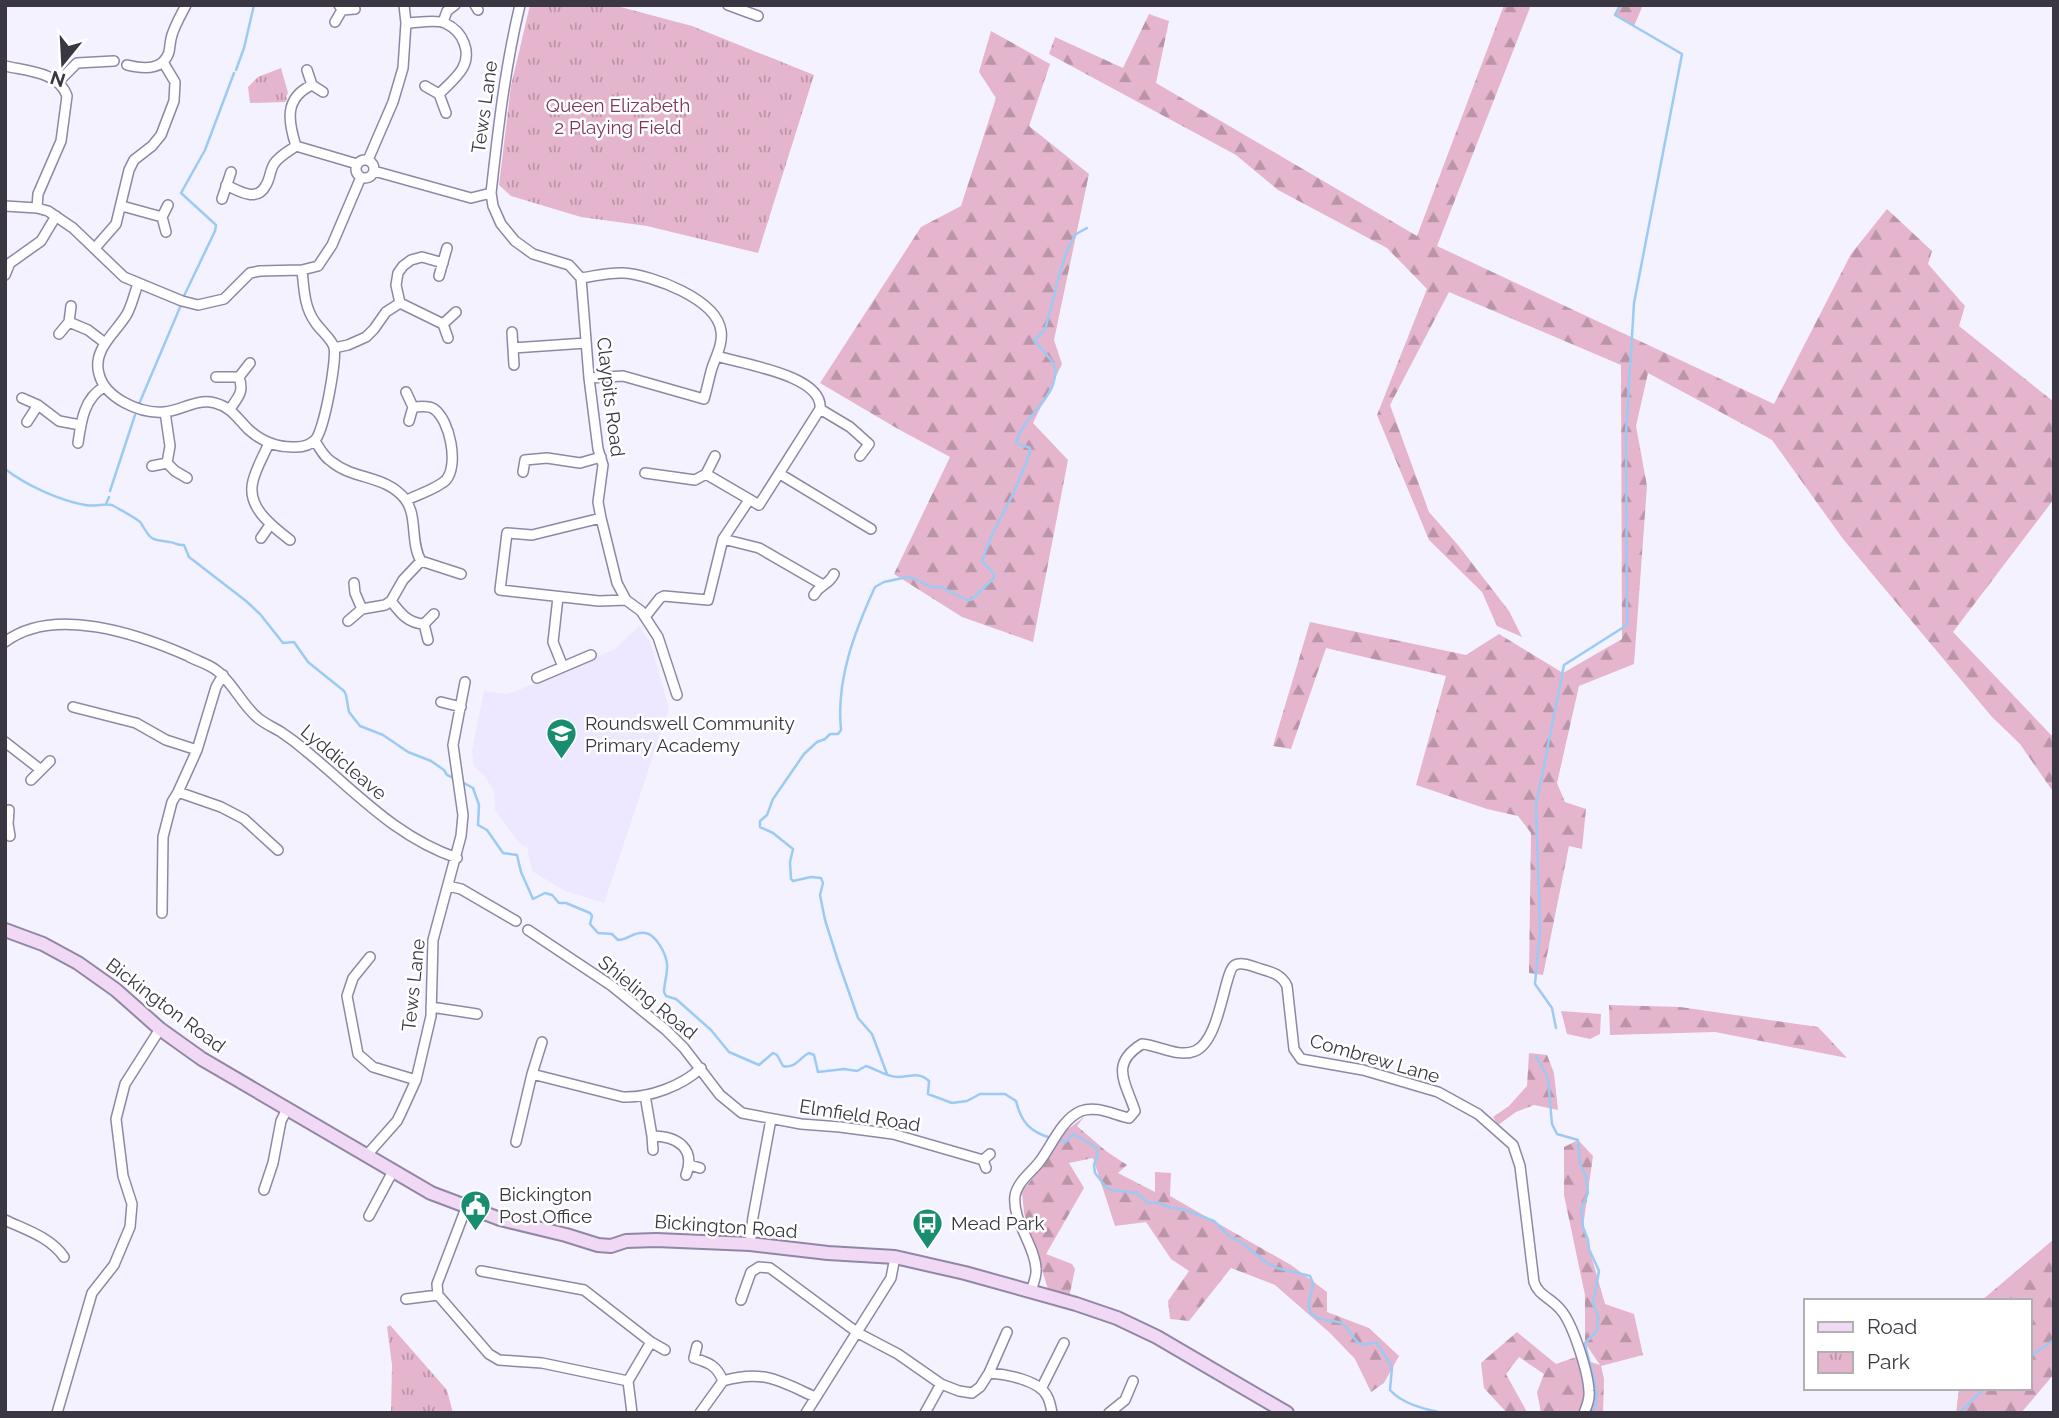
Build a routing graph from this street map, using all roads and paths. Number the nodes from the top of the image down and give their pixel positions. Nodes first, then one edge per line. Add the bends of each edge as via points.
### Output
1 (186, 5) edge
2 (404, 5) edge
3 (455, 5) edge
4 (520, 5) edge
5 (728, 5) edge
6 (341, 8) edge
7 (355, 9) dead end
8 (758, 16) dead end
9 (335, 22) dead end
10 (443, 22) junction
11 (405, 23) junction
12 (114, 61) dead end
13 (163, 62) junction
14 (127, 65) dead end
15 (5, 66) edge
16 (307, 71) dead end
17 (59, 82) junction
18 (312, 85) junction
19 (425, 86) dead end
20 (323, 92) dead end
21 (439, 94) junction
22 (446, 113) dead end
23 (296, 146) junction
24 (368, 160) junction
25 (357, 164) junction
26 (374, 171) junction
27 (231, 172) dead end
28 (361, 177) junction
29 (226, 185) junction
30 (491, 193) junction
31 (222, 199) dead end
32 (168, 205) dead end
33 (5, 206) edge
34 (122, 206) junction
35 (37, 208) junction
36 (56, 216) junction
37 (162, 217) junction
38 (166, 232) dead end
39 (95, 248) junction
40 (447, 248) dead end
41 (443, 263) junction
42 (302, 270) junction
43 (5, 275) edge
44 (439, 276) dead end
45 (581, 278) junction
46 (138, 284) junction
47 (400, 303) junction
48 (71, 306) dead end
49 (456, 312) dead end
50 (69, 323) junction
51 (443, 324) junction
52 (512, 332) dead end
53 (59, 334) dead end
54 (447, 338) dead end
55 (105, 343) junction
56 (586, 343) junction
57 (334, 348) junction
58 (513, 348) junction
59 (717, 356) junction
60 (250, 363) dead end
61 (514, 365) dead end
62 (216, 377) dead end
63 (239, 377) junction
64 (589, 378) junction
65 (104, 387) junction
66 (406, 392) dead end
67 (22, 398) dead end
68 (38, 405) junction
69 (413, 407) junction
70 (230, 409) junction
71 (820, 409) junction
72 (165, 412) junction
73 (409, 421) dead end
74 (27, 422) dead end
75 (80, 425) junction
76 (315, 441) junction
77 (78, 443) dead end
78 (269, 443) junction
79 (715, 456) dead end
80 (860, 456) dead end
81 (601, 457) junction
82 (167, 463) junction
83 (152, 466) dead end
84 (523, 472) dead end
85 (645, 473) dead end
86 (706, 474) junction
87 (780, 474) junction
88 (187, 478) dead end
89 (407, 500) junction
90 (749, 500) junction
91 (601, 518) junction
92 (270, 525) junction
93 (871, 529) dead end
94 (261, 538) dead end
95 (723, 539) junction
96 (290, 540) dead end
97 (421, 562) junction
98 (461, 574) dead end
99 (834, 574) dead end
100 (354, 583) dead end
101 (823, 585) junction
102 (814, 595) dead end
103 (558, 597) junction
104 (626, 600) junction
105 (391, 601) junction
106 (362, 609) junction
107 (434, 614) dead end
108 (645, 617) junction
109 (348, 621) dead end
110 (424, 624) junction
111 (428, 640) dead end
112 (5, 642) edge
113 (591, 656) dead end
114 (563, 667) junction
115 (223, 675) junction
116 (537, 678) dead end
117 (465, 682) dead end
118 (677, 695) dead end
119 (441, 702) dead end
120 (73, 707) dead end
121 (461, 707) junction
122 (5, 742) edge
123 (197, 750) junction
124 (50, 761) dead end
125 (41, 770) junction
126 (31, 780) dead end
127 (178, 792) junction
128 (9, 810) dead end
129 (6, 824) edge
130 (10, 836) dead end
131 (278, 850) dead end
132 (457, 858) junction
133 (448, 886) junction
134 (162, 913) dead end
135 (516, 921) dead end
136 (5, 930) edge
137 (528, 930) dead end
138 (370, 957) dead end
139 (431, 1007) junction
140 (477, 1014) dead end
141 (160, 1029) junction
142 (542, 1042) dead end
143 (701, 1068) junction
144 (532, 1074) junction
145 (416, 1080) junction
146 (645, 1094) junction
147 (287, 1110) junction
148 (771, 1119) junction
149 (652, 1136) junction
150 (516, 1143) dead end
151 (653, 1150) dead end
152 (366, 1156) junction
153 (987, 1161) dead end
154 (700, 1168) dead end
155 (393, 1171) junction
156 (264, 1190) dead end
157 (466, 1208) junction
158 (369, 1216) dead end
159 (5, 1220) edge
160 (750, 1244) junction
161 (64, 1256) dead end
162 (895, 1257) junction
163 (481, 1271) dead end
164 (1031, 1291) junction
165 (438, 1295) junction
166 (406, 1299) dead end
167 (741, 1300) dead end
168 (1007, 1332) dead end
169 (858, 1333) junction
170 (651, 1342) junction
171 (1065, 1343) dead end
172 (697, 1346) dead end
173 (665, 1350) dead end
174 (989, 1373) junction
175 (628, 1381) junction
176 (723, 1381) junction
177 (1133, 1381) dead end
178 (941, 1384) junction
179 (1041, 1389) junction
180 (816, 1397) junction
181 (57, 1413) edge
182 (632, 1413) edge
183 (699, 1413) edge
184 (806, 1413) edge
185 (925, 1413) edge
186 (1052, 1413) edge
187 (1110, 1413) edge
188 (1287, 1413) edge
189 (1584, 1413) edge

1 - 13 street
2 - 11 street
3 - 10 street
4 - 30 street, Tews Lane via 504,84
5 - 8 street
6 - 7 street
6 - 9 street
10 - 11 street
10 - 21 street via 463,40 467,61
11 - 24 street via 403,68
12 - 17 street via 77,63
13 - 14 street via 153,68
13 - 34 street via 175,82 174,101 161,135 129,170
15 - 17 street
16 - 18 street
17 - 35 street via 67,96 64,130 38,194
18 - 20 street
18 - 23 street via 298,93 290,110
19 - 21 street
21 - 22 street
23 - 25 street
23 - 29 street via 275,163 262,191 254,195
24 - 25 street
24 - 26 street
25 - 28 street via 356,173
26 - 28 street
26 - 30 street via 471,198
27 - 29 street
28 - 42 street via 325,258 318,266
29 - 31 street
30 - 45 street, Tews Lane via 507,233 533,254 569,265
32 - 37 street
33 - 35 street
34 - 37 street
34 - 39 street via 116,224
35 - 36 street
36 - 39 street
36 - 43 street via 41,241 10,263
37 - 38 street
39 - 46 street via 113,268
40 - 41 street
41 - 44 street
41 - 47 street via 422,257 402,267 396,285
42 - 46 street via 250,273 224,299 198,304
42 - 57 street via 310,316
45 - 56 street, Claypits Road
45 - 59 street via 627,273 677,288 718,321 721,339
46 - 55 street via 128,312
47 - 51 street
47 - 57 street via 386,312 366,337
48 - 50 street
49 - 51 street
50 - 53 street
50 - 55 street
51 - 54 street
52 - 58 street
55 - 65 street via 97,367
56 - 58 street
56 - 64 street, Claypits Road
57 - 76 street via 323,426
58 - 61 street
59 - 64 street via 704,399 623,376
59 - 71 street via 797,380 820,399
60 - 63 street
62 - 63 street
63 - 70 street via 242,386
64 - 81 street, Claypits Road
65 - 72 street via 146,411
65 - 75 street via 90,398
66 - 69 street
67 - 68 street
68 - 74 street
68 - 75 street via 60,421
69 - 73 street
69 - 89 street via 428,407 448,425 452,465 445,480
70 - 72 street via 205,401
70 - 78 street
71 - 80 street via 869,444
71 - 87 street
72 - 82 street via 170,446
75 - 77 street
76 - 78 street via 304,447
76 - 89 street via 332,463 393,487
78 - 92 street via 252,482 253,502
79 - 86 street
81 - 84 street via 580,463 525,460
81 - 91 street, Claypits Road
82 - 83 street
82 - 88 street
85 - 86 street via 695,480
86 - 90 street
87 - 90 street via 759,505
87 - 93 street
89 - 97 street
90 - 95 street
91 - 103 street via 532,535 507,533 500,590
91 - 104 street, Claypits Road via 617,583
92 - 94 street
92 - 96 street
95 - 101 street via 759,548
95 - 108 street via 708,600 664,596
97 - 98 street
97 - 105 street
99 - 101 street via 830,583
100 - 106 street
101 - 102 street
103 - 104 street
103 - 114 street via 552,642
104 - 108 street, Claypits Road
105 - 106 street
105 - 110 street via 403,616
106 - 109 street
107 - 110 street
108 - 118 street, Claypits Road via 658,637
110 - 111 street
112 - 115 street, Lyddicleave via 40,626 123,631
113 - 114 street
114 - 116 street
115 - 123 street via 215,687
115 - 132 street, Lyddicleave via 258,719 294,741 396,828
117 - 121 street, Tews Lane
119 - 121 street
120 - 123 street via 136,723
121 - 132 street, Tews Lane via 453,745 463,815
122 - 125 street
123 - 127 street
124 - 125 street
125 - 126 street
127 - 131 street via 244,819
127 - 134 street via 163,837
128 - 129 street
129 - 130 street
132 - 133 street, Tews Lane
133 - 135 street
133 - 139 street, Tews Lane via 433,940
136 - 141 main road, Bickington Road via 78,963
137 - 143 street, Shieling Road via 612,986 666,1030
138 - 145 street via 347,996 358,1055 373,1067
139 - 140 street
139 - 145 street, Tews Lane
141 - 147 main road, Bickington Road
141 - 181 street via 125,1084 116,1119 132,1204 130,1227 114,1265 92,1293
142 - 144 street
143 - 146 street via 679,1084
143 - 148 street, Shieling Road via 733,1107
144 - 146 street via 623,1097
144 - 150 street
145 - 152 street, Tews Lane via 397,1121
146 - 149 street
147 - 152 main road, Bickington Road
147 - 156 street
148 - 153 street, Elmfield Road via 893,1135
148 - 160 street, Elmfield Road
149 - 151 street
149 - 154 street via 664,1136 685,1147 688,1170
152 - 155 main road, Bickington Road
155 - 157 main road, Bickington Road
155 - 158 street
157 - 160 main road, Bickington Road via 598,1245 656,1240
157 - 165 street via 437,1284
159 - 161 street via 44,1238
160 - 162 main road, Bickington Road
162 - 164 main road, Bickington Road
162 - 169 street via 891,1278
163 - 170 street via 584,1290
164 - 188 main road, Bickington Road via 1117,1318
164 - 189 street, Combrew Lane via 1037,1271 1015,1197 1027,1175 1063,1127 1083,1110 1133,1116 1122,1077 1125,1058 1142,1044 1196,1051 1213,1030 1230,970 1242,964 1284,979 1294,1049 1301,1059 1363,1070 1438,1092 1478,1114 1513,1145 1520,1166 1534,1282 1539,1292 1559,1307 1581,1353 1589,1392
165 - 166 street
165 - 175 street via 499,1360 542,1363
167 - 169 street via 751,1272 770,1268
168 - 174 street
169 - 178 street
169 - 180 street
170 - 173 street
170 - 175 street
171 - 179 street
172 - 176 street via 690,1357 709,1362
174 - 178 street via 972,1393
174 - 179 street via 1007,1374
175 - 182 street
176 - 180 street via 757,1375
176 - 183 street
177 - 187 street via 1125,1400
178 - 185 street
179 - 186 street via 1049,1397
180 - 184 street

